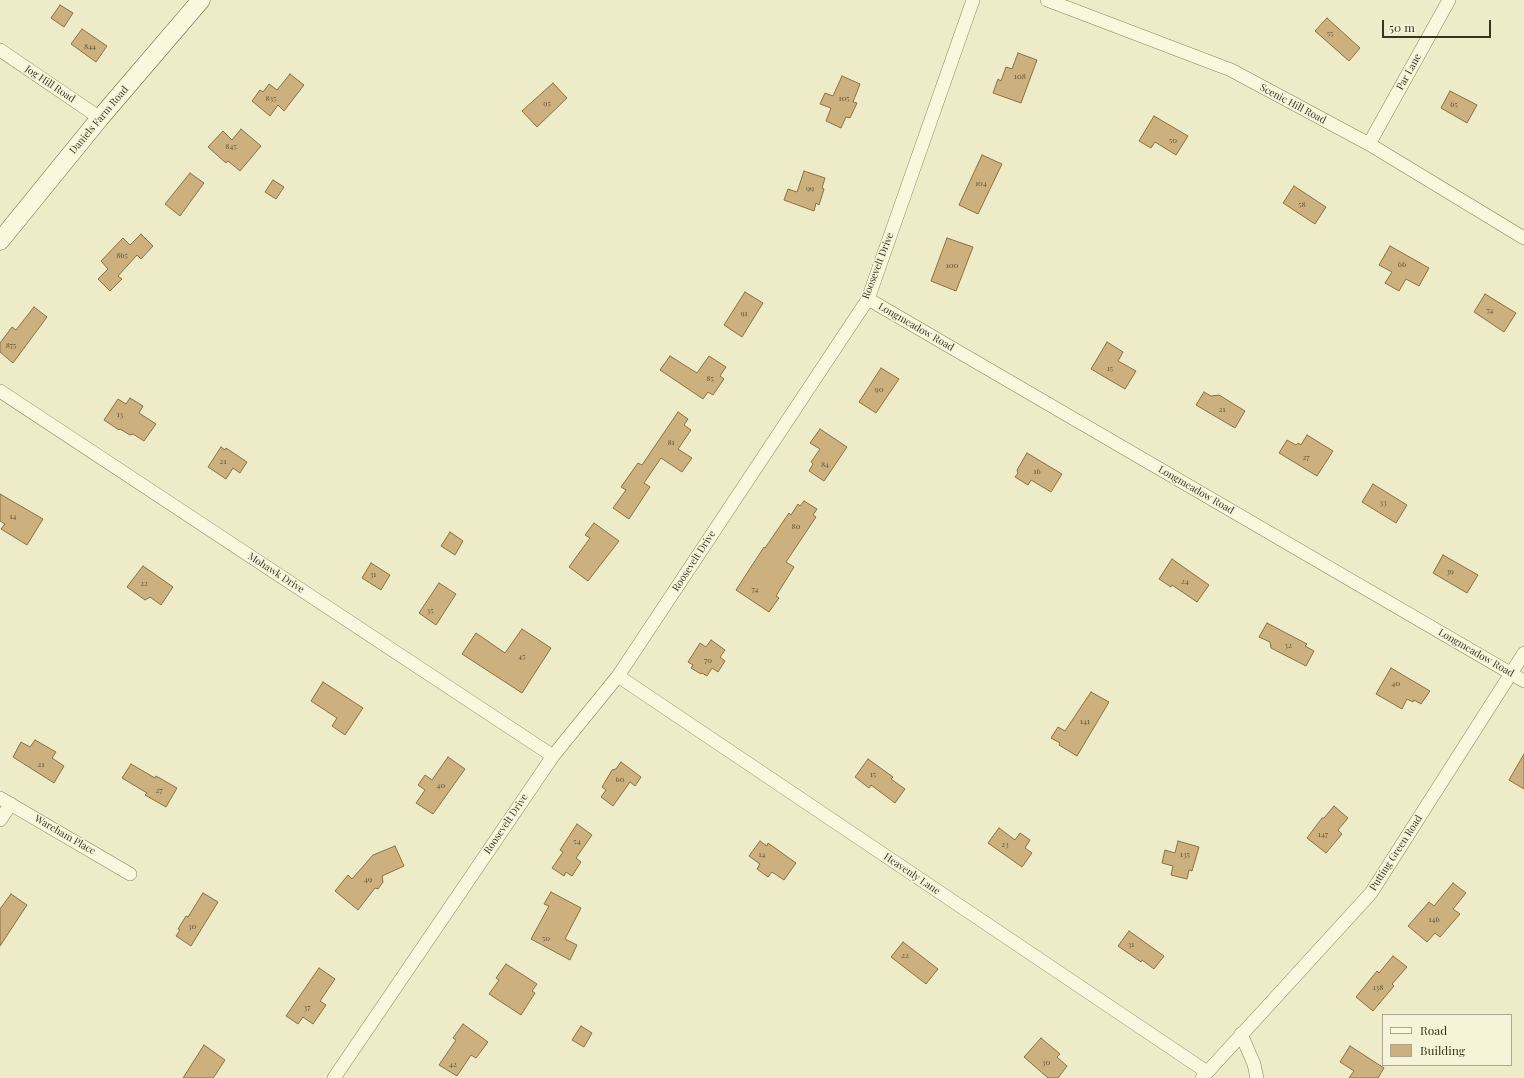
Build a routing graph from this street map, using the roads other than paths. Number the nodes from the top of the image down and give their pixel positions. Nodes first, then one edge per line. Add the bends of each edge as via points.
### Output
1 (201, 0) edge
2 (973, 0) edge
3 (1047, 0) edge
4 (1449, 0) edge
5 (0, 50) edge
6 (100, 118) junction
7 (1369, 144) junction
8 (1524, 238) edge
9 (0, 241) edge
10 (868, 299) junction
11 (0, 391) edge
12 (1524, 652) edge
13 (1512, 674) junction
14 (618, 676) junction
15 (1524, 681) edge
16 (553, 756) junction
17 (5, 801) edge
18 (0, 820) edge
19 (130, 874) dead end
20 (1241, 1034) junction
21 (1204, 1075) edge
22 (334, 1078) edge
23 (1257, 1078) edge

1 - 6 main road, Daniels Farm Road
2 - 10 street, Roosevelt Drive
3 - 7 street, Scenic Hill Road via 1231,70
4 - 7 street, Par Lane
5 - 6 street, Jog Hill Road
6 - 9 main road, Daniels Farm Road
7 - 8 street, Scenic Hill Road
10 - 13 street, Longmeadow Road
10 - 14 street, Roosevelt Drive
11 - 16 street, Mohawk Drive
12 - 13 street, Putting Green Road
13 - 15 street, Longmeadow Road
13 - 20 street, Putting Green Road via 1371,892
14 - 16 street, Roosevelt Drive
14 - 21 street, Heavenly Lane
16 - 22 street, Roosevelt Drive
17 - 18 street
17 - 19 street, Wareham Place
20 - 21 street, Putting Green Road
20 - 23 street

